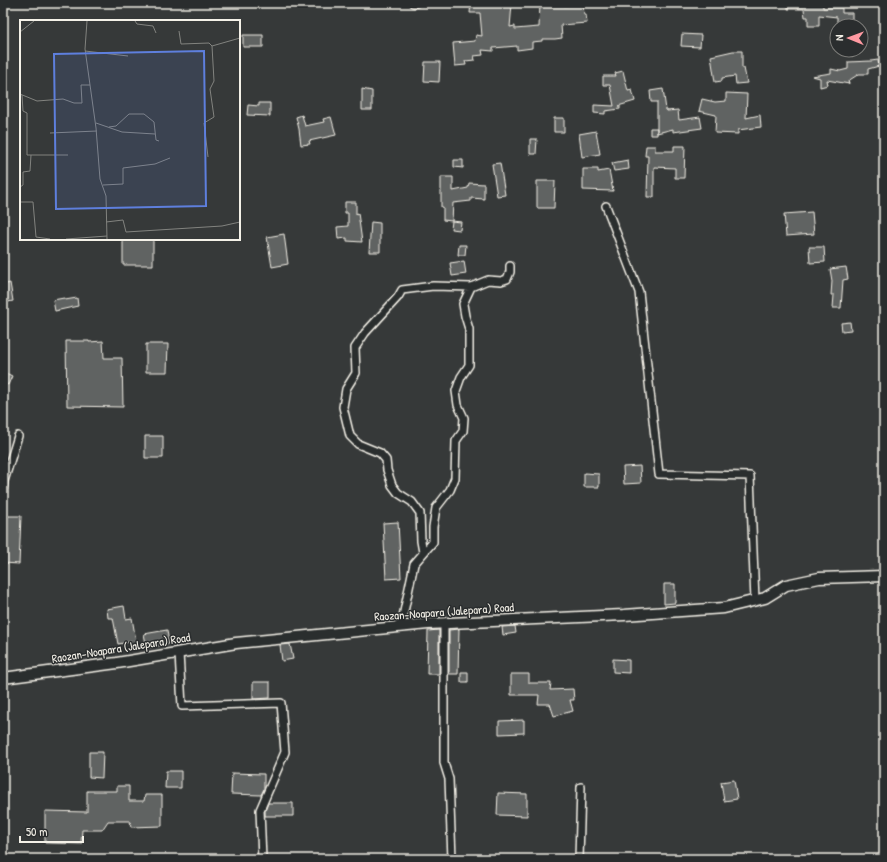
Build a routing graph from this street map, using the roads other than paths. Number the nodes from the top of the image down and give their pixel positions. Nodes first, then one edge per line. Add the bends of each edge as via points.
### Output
1 (413, 3) edge
2 (416, 3) edge
3 (606, 206) dead end
4 (510, 266) dead end
5 (471, 287) junction
6 (18, 436) dead end
7 (3, 490) edge
8 (423, 552) junction
9 (884, 576) edge
10 (755, 600) junction
11 (444, 623) junction
12 (402, 626) junction
13 (179, 653) junction
14 (3, 678) edge
15 (582, 787) dead end
16 (262, 859) edge
17 (452, 859) edge
18 (579, 859) edge

1 - 2 street
3 - 10 street via 639,292 659,474 750,476
4 - 5 street via 507,279 488,280
5 - 8 street via 463,304 469,329 469,365 456,391 458,406 464,418 463,431 456,441 455,478 450,490 436,508 433,542
5 - 8 street via 433,286 402,290 355,348 356,373 346,389 343,407 350,436 358,444 380,453 386,460 392,485 412,502 420,513
6 - 7 street
8 - 12 street via 414,564
9 - 10 main road, Raozan-Noapara (Jalepara) Road via 819,578 786,585 764,598
10 - 11 main road, Raozan-Noapara (Jalepara) Road via 724,608 631,615
11 - 12 main road, Raozan-Noapara (Jalepara) Road
11 - 17 street via 444,763 449,779
12 - 13 main road, Raozan-Noapara (Jalepara) Road via 236,643
13 - 14 main road, Raozan-Noapara (Jalepara) Road
13 - 16 street via 182,706 281,703 285,752 260,810
15 - 18 street

